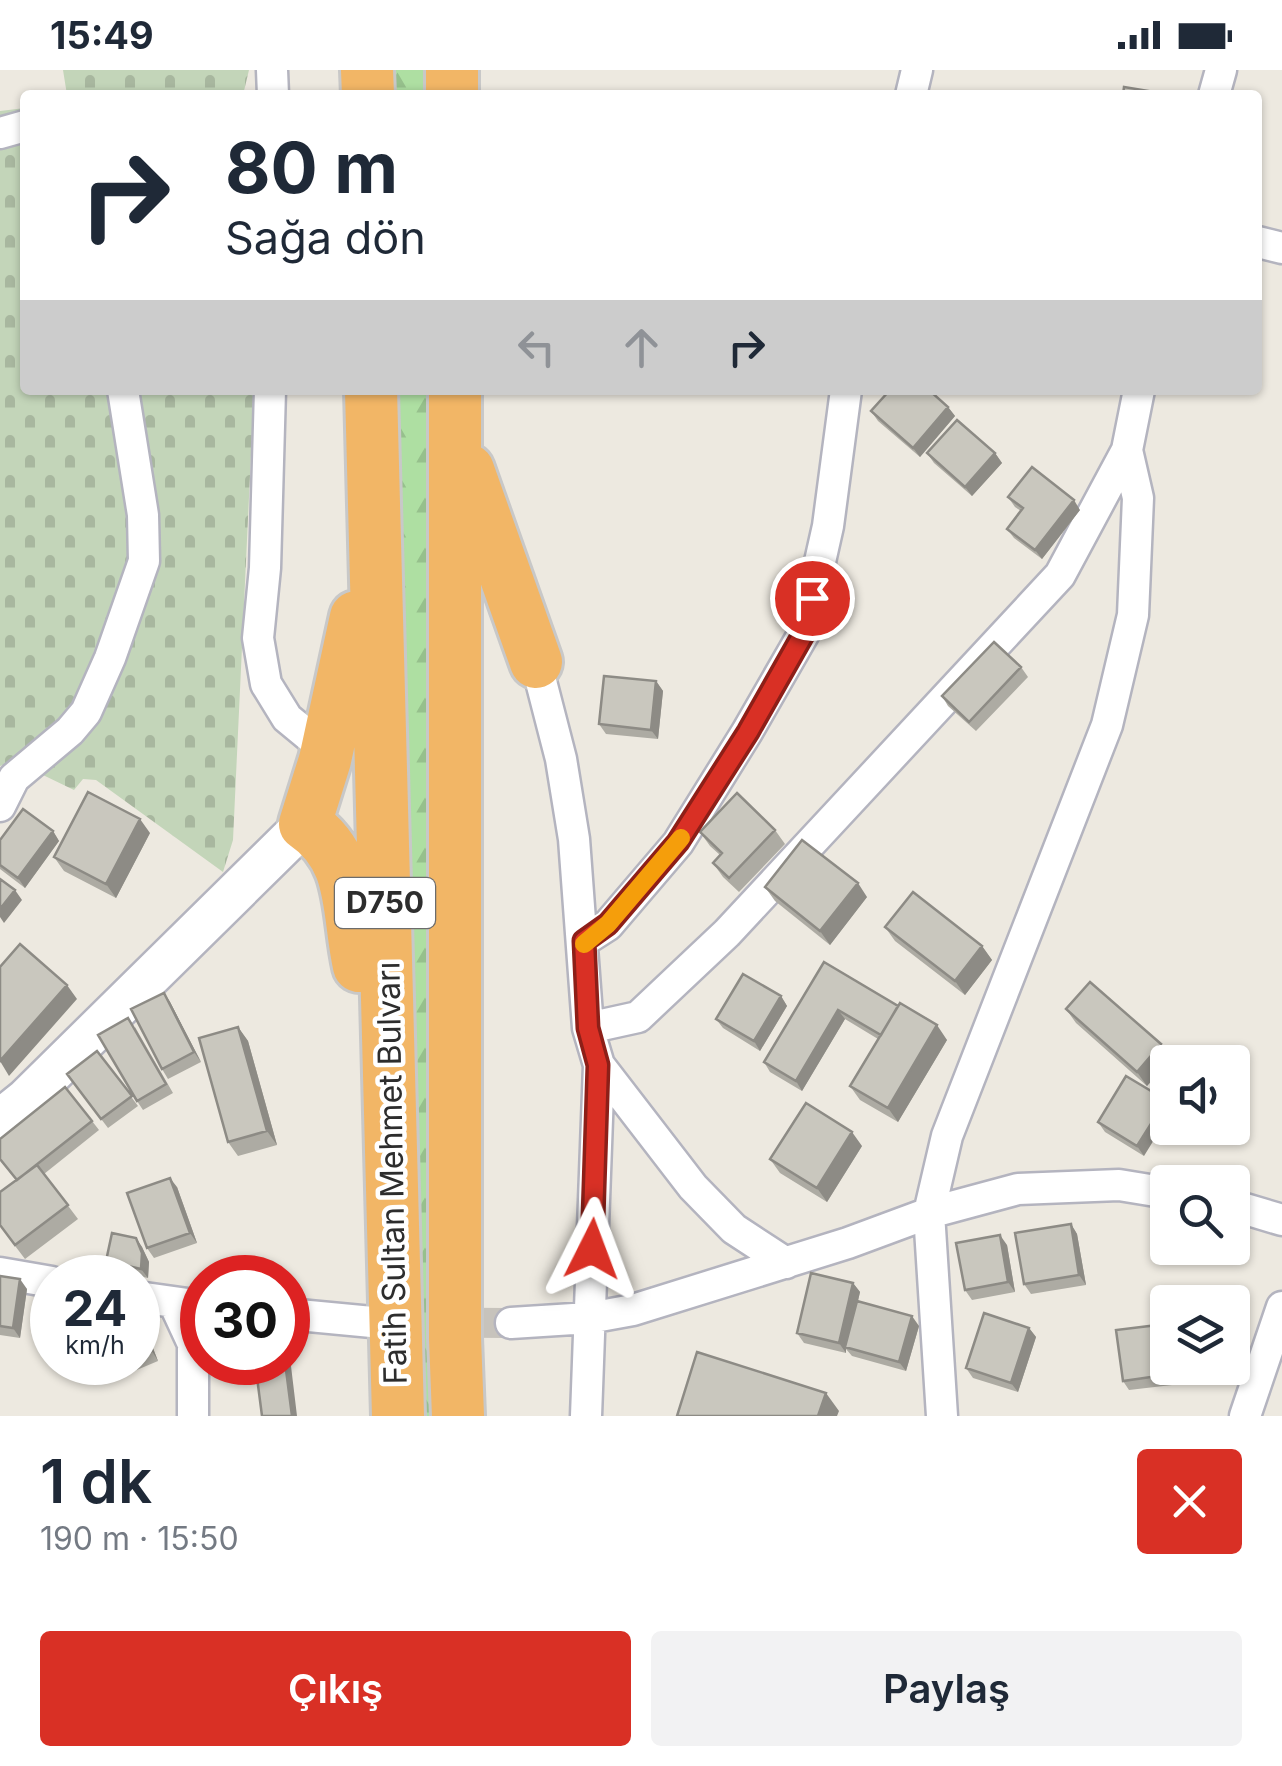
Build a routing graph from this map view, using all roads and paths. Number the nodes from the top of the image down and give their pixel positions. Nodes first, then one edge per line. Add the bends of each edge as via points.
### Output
1 (125, 395) edge
2 (270, 395) edge
3 (371, 395) edge
4 (845, 395) edge
5 (1138, 395) edge
6 (456, 412) edge
7 (1127, 450) junction
8 (374, 502) junction
9 (536, 662) joint
10 (327, 751) junction
11 (7, 779) edge
12 (0, 806) edge
13 (305, 824) junction
14 (584, 941) junction
15 (588, 1028) junction
16 (598, 1065) junction
17 (390, 1074) junction
18 (0, 1120) edge
19 (457, 1167) junction
20 (1150, 1190) edge
21 (1250, 1210) edge
22 (929, 1213) junction
23 (1282, 1220) edge
24 (786, 1263) junction
25 (0, 1273) edge
26 (30, 1278) edge
27 (1282, 1308) edge
28 (310, 1316) edge
29 (588, 1318) junction
30 (372, 1322) tunnel mouth
31 (511, 1323) tunnel mouth
32 (194, 1385) edge
33 (194, 1416) edge
34 (398, 1416) edge
35 (458, 1416) edge
36 (482, 1416) edge
37 (586, 1416) edge
38 (942, 1416) edge
39 (1245, 1416) edge

1 - 11 street via 144,561 86,712
2 - 10 street via 258,638 276,701
3 - 8 highway, Fatih Sultan Mehmet Bulvarı / D750
4 - 14 street via 828,526 804,633 678,842 608,924
5 - 7 street
6 - 9 highway
6 - 19 highway, Fatih Sultan Mehmet Bulvarı
7 - 15 street via 1060,575 753,905 638,1018
7 - 22 street via 1138,498 1133,615 1107,725 947,1136
8 - 10 highway
8 - 17 highway, Fatih Sultan Mehmet Bulvarı / D750
9 - 14 street via 564,775
10 - 13 highway
11 - 12 street
13 - 17 highway via 324,836 344,876 358,960
13 - 18 street
14 - 15 street
15 - 16 street
16 - 24 street via 693,1187 734,1230
16 - 29 street
17 - 34 highway, Fatih Sultan Mehmet Bulvarı / D750
19 - 35 highway, Fatih Sultan Mehmet Bulvarı
19 - 36 highway via 476,1282
20 - 22 street via 1119,1184 1018,1189
21 - 23 street
22 - 24 street
22 - 38 street
24 - 29 street
25 - 26 street
27 - 39 street
28 - 30 street
29 - 31 street
29 - 37 street
32 - 33 street

